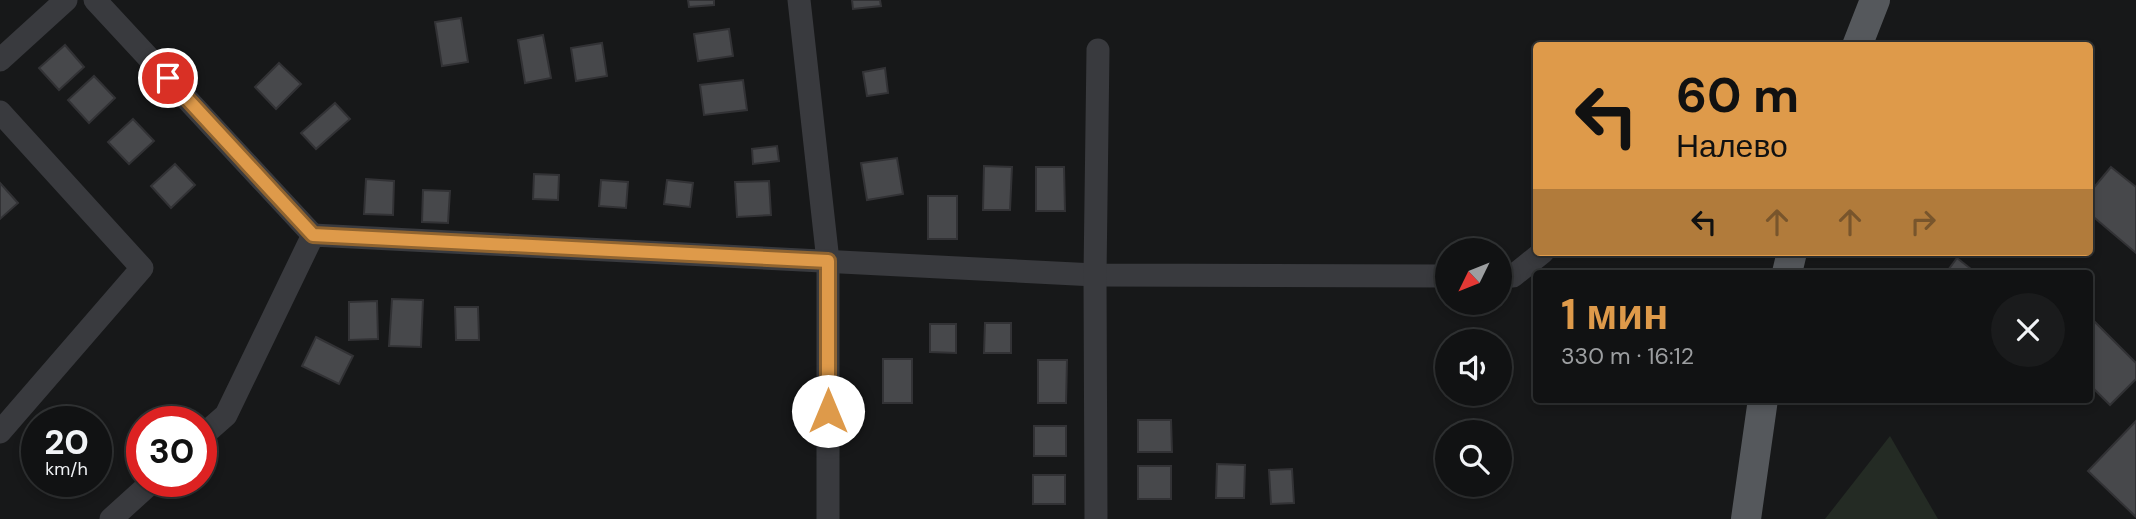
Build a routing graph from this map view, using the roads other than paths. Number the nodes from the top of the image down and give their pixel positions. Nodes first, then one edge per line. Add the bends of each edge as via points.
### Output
1 (66, 0) edge
2 (95, 0) edge
3 (799, 0) edge
4 (1875, 0) edge
5 (1859, 42) edge
6 (1098, 50) dead end
7 (0, 60) edge
8 (0, 111) edge
9 (313, 235) junction
10 (1538, 256) edge
11 (828, 261) junction
12 (1095, 275) junction
13 (1435, 276) edge
14 (1512, 276) edge
15 (1762, 403) edge
16 (217, 423) edge
17 (0, 432) edge
18 (135, 497) edge
19 (111, 519) edge
20 (828, 519) edge
21 (1096, 519) edge
22 (1746, 519) edge

1 - 7 street
2 - 9 street
3 - 11 street
4 - 5 main road
6 - 12 street
8 - 17 street via 142,268
9 - 11 street
9 - 16 street via 226,415
10 - 14 street
11 - 12 street
11 - 20 street
12 - 13 street
12 - 21 street
15 - 22 main road
18 - 19 street

